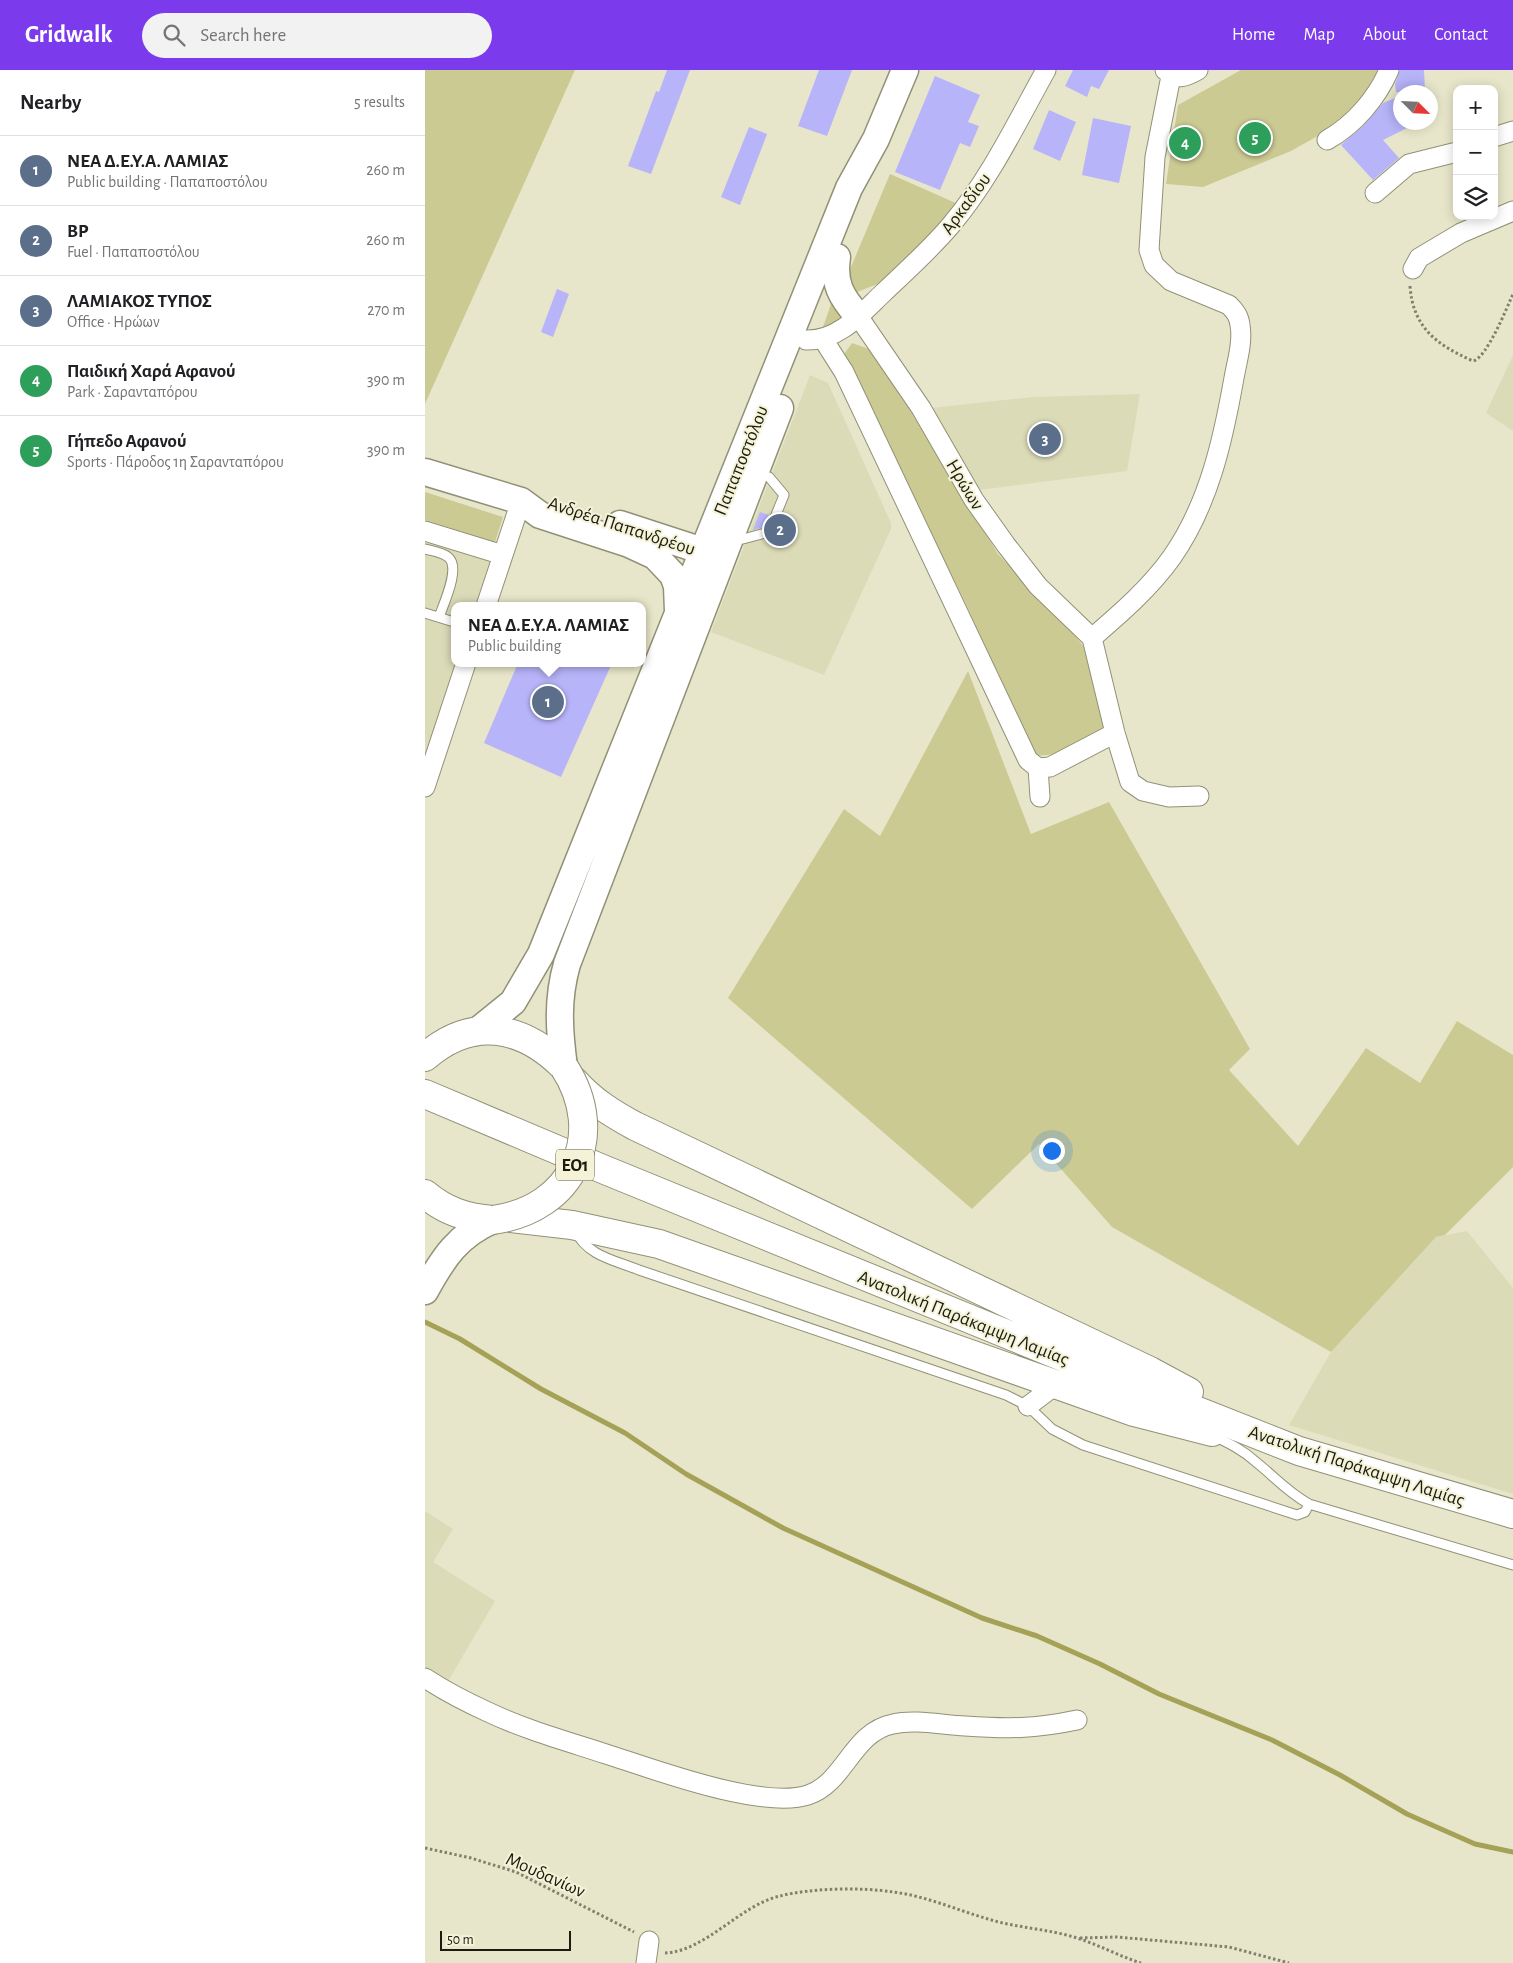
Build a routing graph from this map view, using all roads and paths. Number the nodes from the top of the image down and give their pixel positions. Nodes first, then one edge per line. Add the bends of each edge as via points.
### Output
1 (905, 70) edge
2 (1046, 70) edge
3 (1197, 70) edge
4 (1389, 70) edge
5 (1168, 73) edge
6 (1513, 131) edge
7 (1498, 136) edge
8 (877, 139) junction
9 (1327, 140) dead end
10 (1453, 153) edge
11 (1375, 193) dead end
12 (1513, 211) edge
13 (837, 257) junction
14 (1413, 268) joint
15 (1513, 294) edge
16 (858, 316) junction
17 (807, 337) junction
18 (425, 472) edge
19 (769, 477) dead end
20 (521, 502) junction
21 (425, 531) edge
22 (743, 539) dead end
23 (425, 549) edge
24 (503, 555) junction
25 (711, 558) junction
26 (487, 602) edge
27 (678, 612) junction
28 (425, 613) edge
29 (439, 617) junction
30 (451, 621) edge
31 (1091, 638) junction
32 (465, 667) edge
33 (1115, 734) junction
34 (1037, 768) junction
35 (425, 786) edge
36 (1199, 796) dead end
37 (1040, 797) dead end
38 (466, 1034) junction
39 (425, 1036) edge
40 (425, 1057) edge
41 (569, 1074) junction
42 (425, 1094) edge
43 (425, 1194) edge
44 (502, 1219) junction
45 (572, 1225) junction
46 (425, 1290) edge
47 (1057, 1384) junction
48 (1028, 1406) junction
49 (1205, 1431) junction
50 (1299, 1450) junction
51 (1309, 1504) junction
52 (1513, 1514) edge
53 (1513, 1565) edge
54 (425, 1678) edge
55 (1077, 1720) dead end
56 (425, 1848) edge
57 (1076, 1938) junction
58 (649, 1942) junction
59 (645, 1963) edge
60 (1141, 1963) edge
61 (1289, 1963) edge

1 - 8 main road, Παπαποστόλου
2 - 16 street, Αρκαδίου via 985,176 952,225
3 - 5 street via 1182,78
4 - 9 street via 1382,86 1345,130
5 - 31 street via 1155,157 1149,250 1154,265 1171,281 1229,305 1236,312 1240,345 1218,455 1197,512 1157,578 1119,616
6 - 7 street
8 - 13 main road, Παπαποστόλου via 862,193
8 - 17 main road, Παπαποστόλου via 849,188
10 - 11 street via 1409,164
12 - 14 street via 1461,233 1419,258
13 - 16 main road via 837,285 843,299
13 - 17 main road, Παπαποστόλου
14 - 15 path via 1411,305 1423,327 1451,351 1473,361 1486,349
16 - 17 street, Αρκαδίου via 839,331
16 - 31 street, Ηρώων via 921,408 974,500 1006,545 1037,586
17 - 25 main road, Παπαποστόλου
17 - 34 street via 848,381 1003,709 1028,760
18 - 20 main road, Ανδρέα Παπανδρέου
19 - 22 lane via 784,495 769,532
20 - 24 street
20 - 25 main road, Ανδρέα Παπανδρέου via 544,499
20 - 27 main road, Ανδρέα Παπανδρέου via 540,515 629,544 655,556 673,575
21 - 24 street
23 - 29 lane via 446,555 454,570
24 - 26 street
25 - 27 main road, Παπαποστόλου
25 - 41 main road, Παπαποστόλου via 669,694 560,988 558,1017
27 - 38 main road, Παπαποστόλου via 541,954 513,1002
28 - 29 lane
29 - 30 lane
31 - 33 street
32 - 35 street
33 - 34 street via 1050,766
33 - 36 street via 1130,782 1143,791 1169,797
34 - 37 street
38 - 39 main road, ΕΟ1
38 - 40 main road, ΕΟ1 via 437,1047
38 - 41 main road, ΕΟ1 via 501,1031 525,1037 546,1049
41 - 44 main road, ΕΟ1, bridge via 581,1099 584,1128 579,1156 560,1189 545,1202
41 - 50 main road via 599,1106 635,1126 1150,1371
42 - 50 main road, Ανατολική Παράκαμψη Λαμίας via 1139,1388
43 - 44 main road via 454,1213 473,1218
44 - 45 main road
44 - 46 main road, ΕΟ1 via 468,1233 437,1268
45 - 47 main road via 659,1244
45 - 48 lane via 583,1245 592,1252 1006,1395
47 - 48 street
47 - 49 main road via 1134,1412
48 - 51 lane via 1052,1429 1083,1445 1297,1515 1305,1512
49 - 50 main road
49 - 51 lane via 1237,1447 1289,1493
50 - 52 main road, Ανατολική Παράκαμψη Λαμίας
51 - 53 lane
54 - 55 street via 458,1697 532,1730 690,1781 771,1798 807,1796 819,1790 843,1766 859,1743 878,1729 893,1724 913,1722 1031,1729
56 - 58 path, Μουδανίων via 516,1872 623,1925
57 - 58 path, Μουδανίων via 990,1920 893,1892 860,1890 807,1891 778,1896 676,1952 662,1953
57 - 60 path
57 - 61 path via 1117,1937 1229,1947
58 - 59 street

